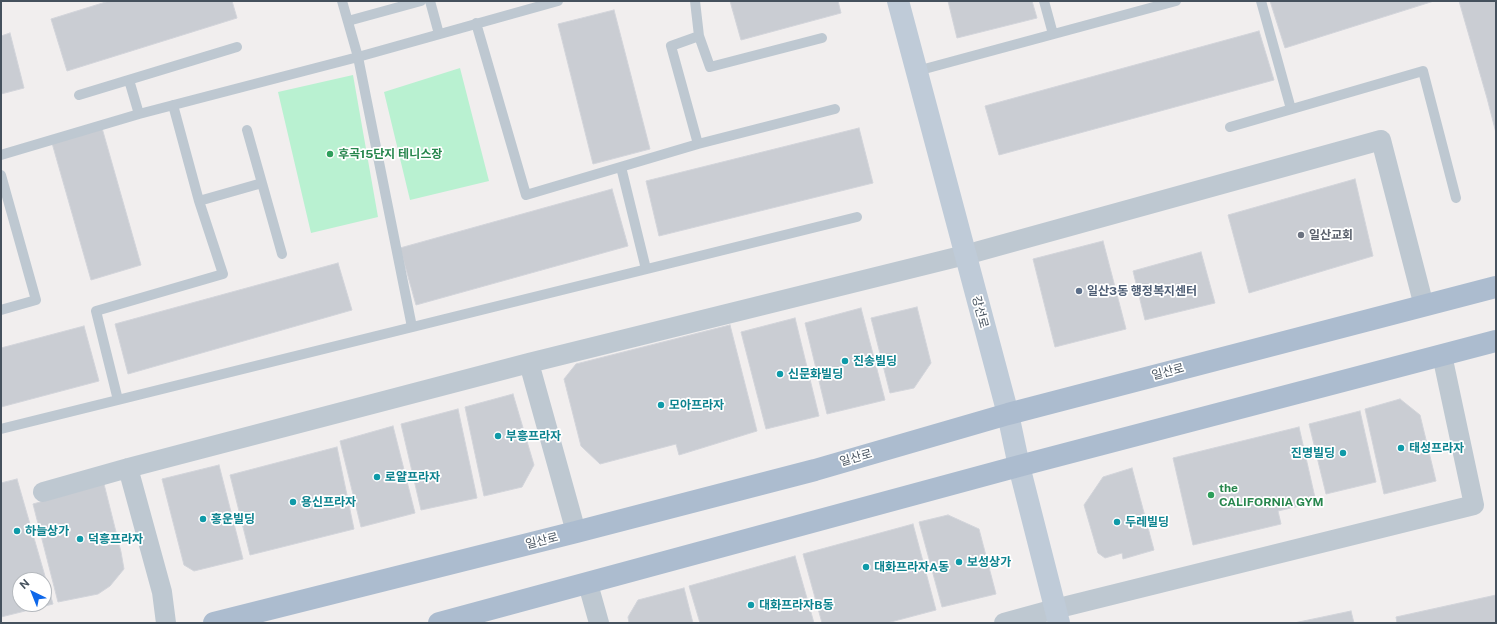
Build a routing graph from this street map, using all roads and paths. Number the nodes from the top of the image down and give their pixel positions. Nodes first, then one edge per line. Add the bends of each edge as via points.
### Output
1 (342, 1) edge
2 (421, 1) edge
3 (430, 1) edge
4 (558, 1) edge
5 (695, 1) edge
6 (898, 1) edge
7 (1044, 1) edge
8 (1176, 1) edge
9 (1262, 1) edge
10 (348, 21) junction
11 (476, 23) junction
12 (438, 34) junction
13 (1053, 34) junction
14 (699, 36) junction
15 (822, 38) dead end
16 (236, 47) dead end
17 (358, 57) junction
18 (917, 71) junction
19 (129, 80) junction
20 (79, 95) dead end
21 (173, 105) junction
22 (835, 109) dead end
23 (1291, 109) junction
24 (139, 114) junction
25 (1230, 127) dead end
26 (247, 130) dead end
27 (698, 144) junction
28 (1, 155) edge
29 (621, 167) junction
30 (1, 176) edge
31 (262, 183) junction
32 (1456, 198) dead end
33 (199, 201) junction
34 (857, 217) dead end
35 (282, 254) dead end
36 (966, 255) junction
37 (646, 269) junction
38 (1496, 287) edge
39 (1424, 306) junction
40 (1, 310) edge
41 (412, 327) junction
42 (1496, 341) edge
43 (1442, 355) junction
44 (529, 363) junction
45 (118, 400) junction
46 (1008, 414) junction
47 (1, 429) edge
48 (1019, 466) junction
49 (128, 468) junction
50 (43, 492) dead end
51 (576, 532) junction
52 (588, 584) junction
53 (1057, 616) edge
54 (166, 623) edge
55 (214, 623) edge
56 (440, 623) edge
57 (599, 623) edge
58 (1004, 623) edge

1 - 10 lane
2 - 10 lane
3 - 12 lane
4 - 11 lane
5 - 14 lane
6 - 18 main road, 강선로
7 - 13 lane
8 - 13 lane
9 - 23 lane
10 - 17 lane
11 - 12 lane
11 - 29 lane via 526,195
12 - 17 lane
13 - 18 lane
14 - 15 lane via 710,67
14 - 27 lane via 671,46
16 - 19 lane
17 - 21 lane
17 - 41 lane
18 - 36 main road, 강선로
19 - 20 lane
19 - 24 lane
21 - 24 lane
21 - 33 lane
22 - 27 lane
23 - 25 lane
23 - 32 lane via 1423,71
24 - 28 lane
26 - 31 lane
27 - 29 lane
29 - 37 lane
30 - 40 lane via 36,300
31 - 33 lane
31 - 35 lane
33 - 45 lane via 223,274 96,311
34 - 37 lane
36 - 39 street via 1381,140
36 - 44 street
36 - 46 main road, 강선로
37 - 41 lane
38 - 39 main road, 일산로
39 - 46 main road, 일산로
41 - 45 lane
42 - 43 main road
43 - 48 main road
43 - 53 street via 1474,505
44 - 49 street
44 - 51 street
45 - 47 lane
46 - 48 main road, 강선로
46 - 51 main road, 일산로 via 815,470
48 - 52 main road
48 - 53 main road, 강선로
49 - 50 street
49 - 54 street via 162,592
51 - 55 main road, 일산로
52 - 56 main road
52 - 57 street
53 - 58 street

